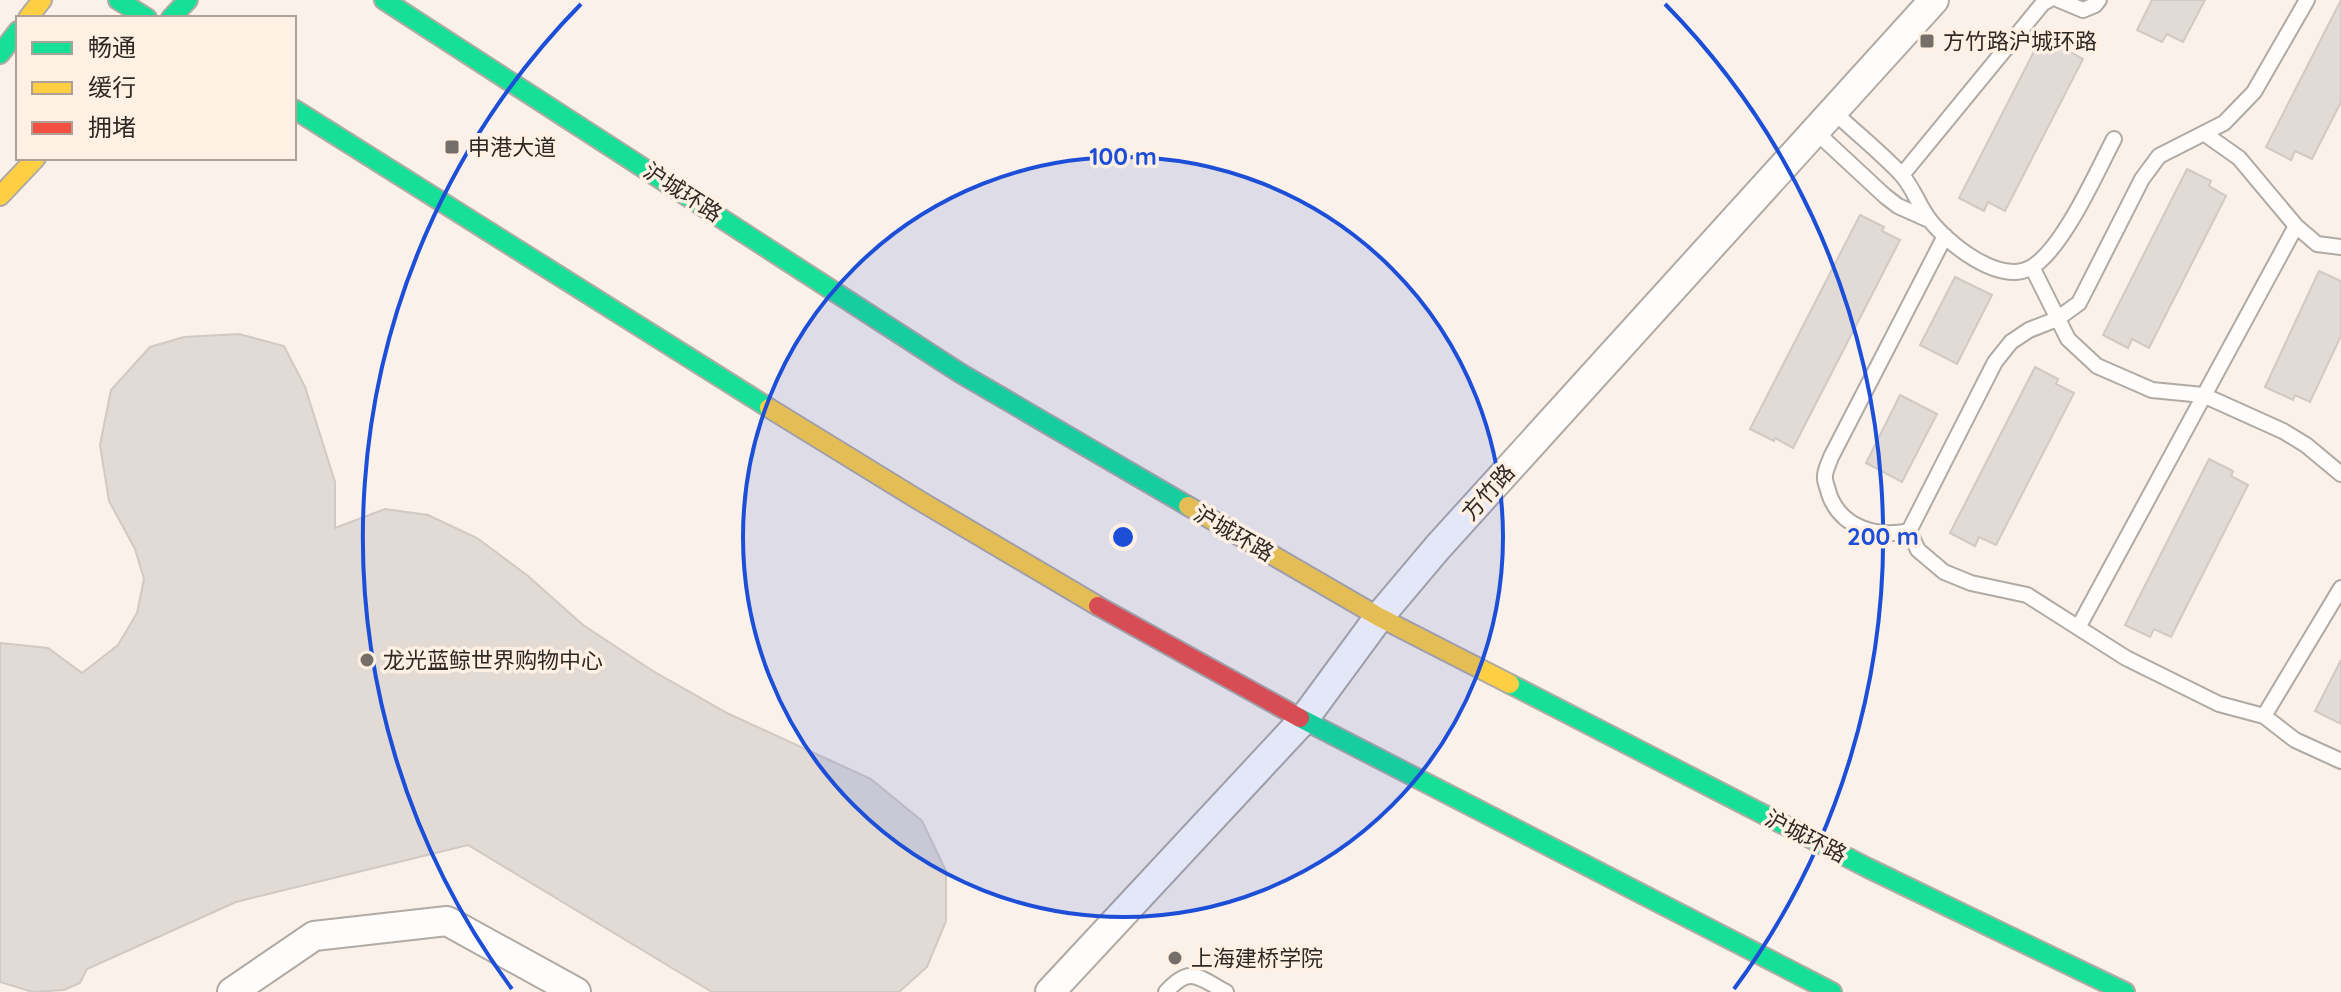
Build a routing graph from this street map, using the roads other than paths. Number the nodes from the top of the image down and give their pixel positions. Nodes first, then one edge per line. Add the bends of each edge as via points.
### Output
1 (42, 0) edge
2 (118, 0) edge
3 (188, 0) edge
4 (384, 0) edge
5 (1934, 0) edge
6 (2049, 0) edge
7 (2059, 0) edge
8 (2099, 0) edge
9 (2307, 0) edge
10 (30, 16) edge
11 (144, 16) edge
12 (173, 16) edge
13 (16, 34) edge
14 (0, 54) edge
15 (296, 110) edge
16 (1824, 121) junction
17 (2205, 134) junction
18 (2114, 139) dead end
19 (34, 160) edge
20 (1902, 175) junction
21 (0, 196) edge
22 (1930, 222) junction
23 (2296, 226) junction
24 (1945, 236) junction
25 (2341, 247) edge
26 (2032, 267) junction
27 (2057, 319) junction
28 (2203, 395) junction
29 (2341, 474) edge
30 (1909, 531) junction
31 (2341, 588) edge
32 (1379, 617) junction
33 (2079, 626) junction
34 (2264, 716) junction
35 (1304, 719) junction
36 (2341, 761) edge
37 (232, 992) edge
38 (576, 992) edge
39 (1050, 992) edge
40 (1166, 992) edge
41 (1226, 992) edge
42 (1832, 992) edge
43 (2125, 992) edge

1 - 10 main road
2 - 11 main road
3 - 12 main road
4 - 32 main road, 沪城环路 via 960,373
5 - 16 street, 方竹路
6 - 20 lane
7 - 8 lane via 2083,10
9 - 17 lane via 2254,92 2224,123
13 - 14 main road
15 - 35 main road via 785,420 1017,559
16 - 20 lane
16 - 22 lane via 1885,196
16 - 32 street, 方竹路
17 - 23 lane via 2239,158
17 - 27 lane via 2159,156 2079,303
18 - 26 lane via 2054,246
19 - 21 main road
20 - 22 lane
22 - 24 lane
23 - 25 lane via 2317,244
23 - 28 lane
24 - 26 lane via 1979,262 2010,272
24 - 30 lane via 1824,478 1832,501 1859,528
26 - 27 lane
27 - 28 lane via 2068,339 2097,366 2152,390
27 - 30 lane via 2011,342 1995,362
28 - 29 lane via 2283,431
28 - 33 lane
30 - 33 lane via 1918,550 1944,572 2027,595
31 - 34 lane
32 - 35 street, 方竹路
32 - 43 main road, 沪城环路 via 1868,868
33 - 34 lane via 2107,648 2219,704
34 - 36 lane via 2295,740
35 - 39 street, 方竹路
35 - 42 main road
37 - 38 street via 314,936 447,921
40 - 41 lane via 1179,977 1191,975

